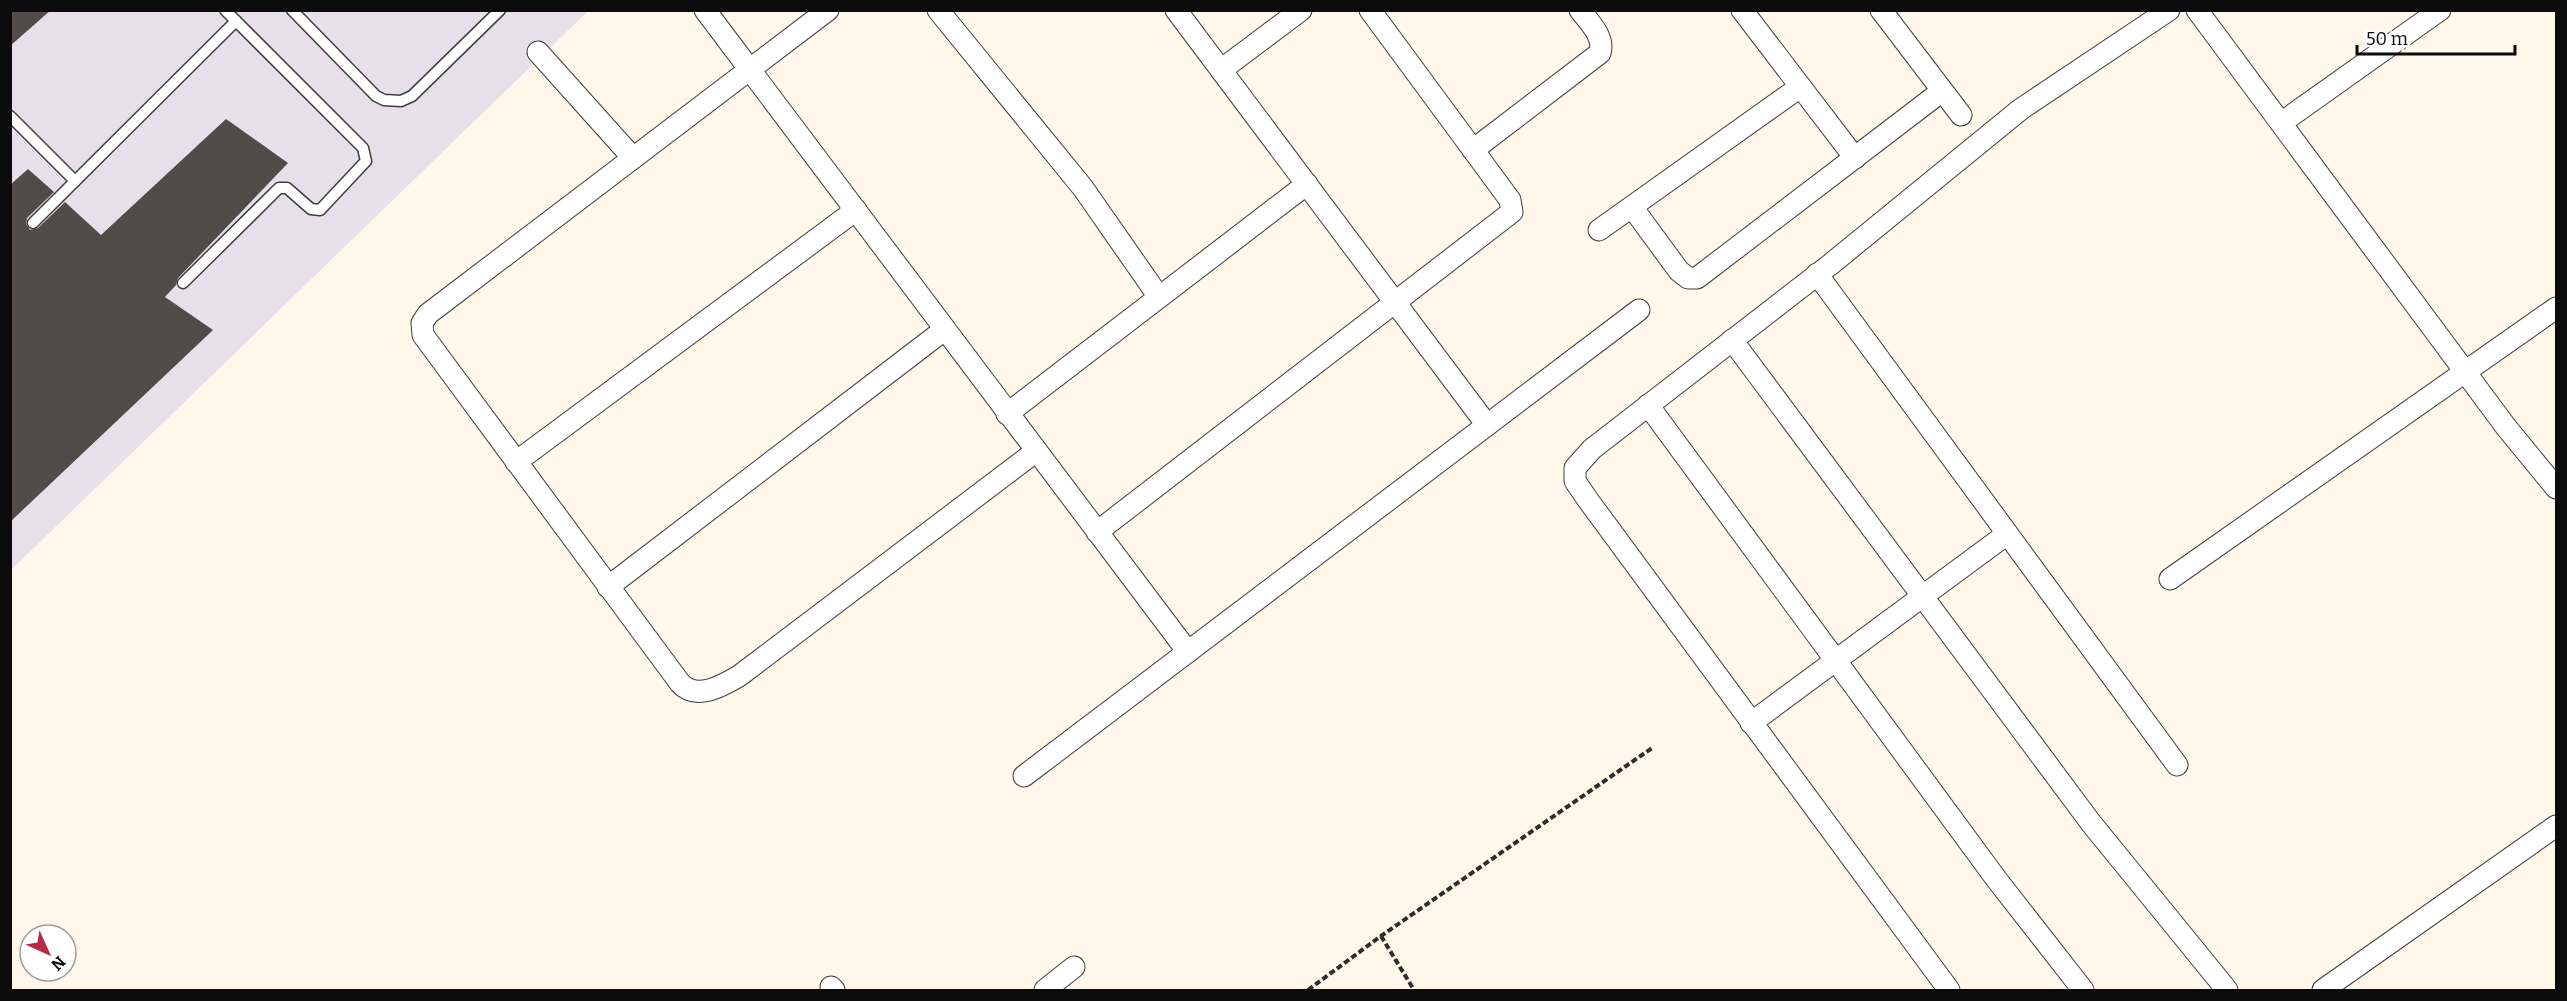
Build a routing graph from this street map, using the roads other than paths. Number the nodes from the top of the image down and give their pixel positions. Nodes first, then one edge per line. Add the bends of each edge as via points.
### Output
1 (225, 10) edge
2 (292, 10) edge
3 (500, 10) edge
4 (705, 10) edge
5 (828, 10) edge
6 (938, 10) edge
7 (1176, 10) edge
8 (1301, 10) edge
9 (1370, 10) edge
10 (1580, 10) edge
11 (1742, 10) edge
12 (1881, 10) edge
13 (2169, 10) edge
14 (2440, 10) edge
15 (2199, 11) edge
16 (236, 21) junction
17 (538, 52) dead end
18 (751, 69) junction
19 (1221, 70) junction
20 (1800, 87) junction
21 (1942, 91) junction
22 (1961, 115) dead end
23 (10, 116) edge
24 (2281, 123) junction
25 (1473, 150) junction
26 (633, 158) junction
27 (1855, 158) junction
28 (75, 181) junction
29 (1307, 184) junction
30 (1632, 207) junction
31 (855, 210) junction
32 (33, 223) dead end
33 (1599, 230) dead end
34 (1817, 274) junction
35 (183, 283) dead end
36 (1159, 297) junction
37 (1396, 302) junction
38 (2556, 308) edge
39 (1639, 310) dead end
40 (944, 330) junction
41 (1732, 340) junction
42 (2466, 373) junction
43 (1648, 405) junction
44 (1007, 414) junction
45 (1487, 425) junction
46 (1035, 452) junction
47 (516, 462) junction
48 (2556, 488) edge
49 (1096, 532) junction
50 (2007, 534) junction
51 (2170, 579) dead end
52 (608, 587) junction
53 (1922, 597) junction
54 (1188, 652) junction
55 (1836, 661) junction
56 (1751, 723) junction
57 (2176, 765) dead end
58 (1024, 776) dead end
59 (2556, 826) edge
60 (1074, 967) dead end
61 (1045, 990) edge
62 (1949, 990) edge
63 (2083, 990) edge
64 (2227, 990) edge
65 (2323, 990) edge

1 - 16 lane
2 - 3 lane via 376,96 401,101 419,90
4 - 18 street
5 - 18 street
6 - 36 street via 1083,188
7 - 19 street
8 - 19 street
9 - 25 street
10 - 25 street via 1599,36 1600,52
11 - 20 street
12 - 21 street
13 - 34 street via 2038,97
14 - 24 street
15 - 24 street
16 - 28 lane
16 - 35 lane via 363,148 366,161 320,210 311,209 287,188 279,188
17 - 26 street
18 - 26 street
18 - 31 street
19 - 29 street
20 - 27 street
20 - 30 street
21 - 22 street
21 - 27 street
23 - 28 lane
24 - 42 street
25 - 37 street via 1510,200 1512,212
26 - 47 street via 428,314 422,323 426,342
27 - 30 street via 1694,278 1679,271
28 - 32 lane
29 - 36 street
29 - 37 street
30 - 33 street
31 - 40 street
31 - 47 street
34 - 41 street
34 - 50 street
36 - 44 street
37 - 45 street
37 - 49 street
38 - 42 street
39 - 45 street
40 - 44 street
40 - 52 street
41 - 43 street
41 - 53 street
42 - 48 street
42 - 51 street
43 - 55 street
43 - 56 street via 1580,460 1575,468 1575,481
44 - 46 street
45 - 54 street
46 - 49 street
46 - 52 street via 740,676 711,690 685,688
47 - 52 street
49 - 54 street
50 - 53 street
50 - 57 street
53 - 55 street
53 - 64 street via 2091,823
54 - 58 street
55 - 56 street
55 - 63 street
56 - 62 street
59 - 65 street
60 - 61 street

